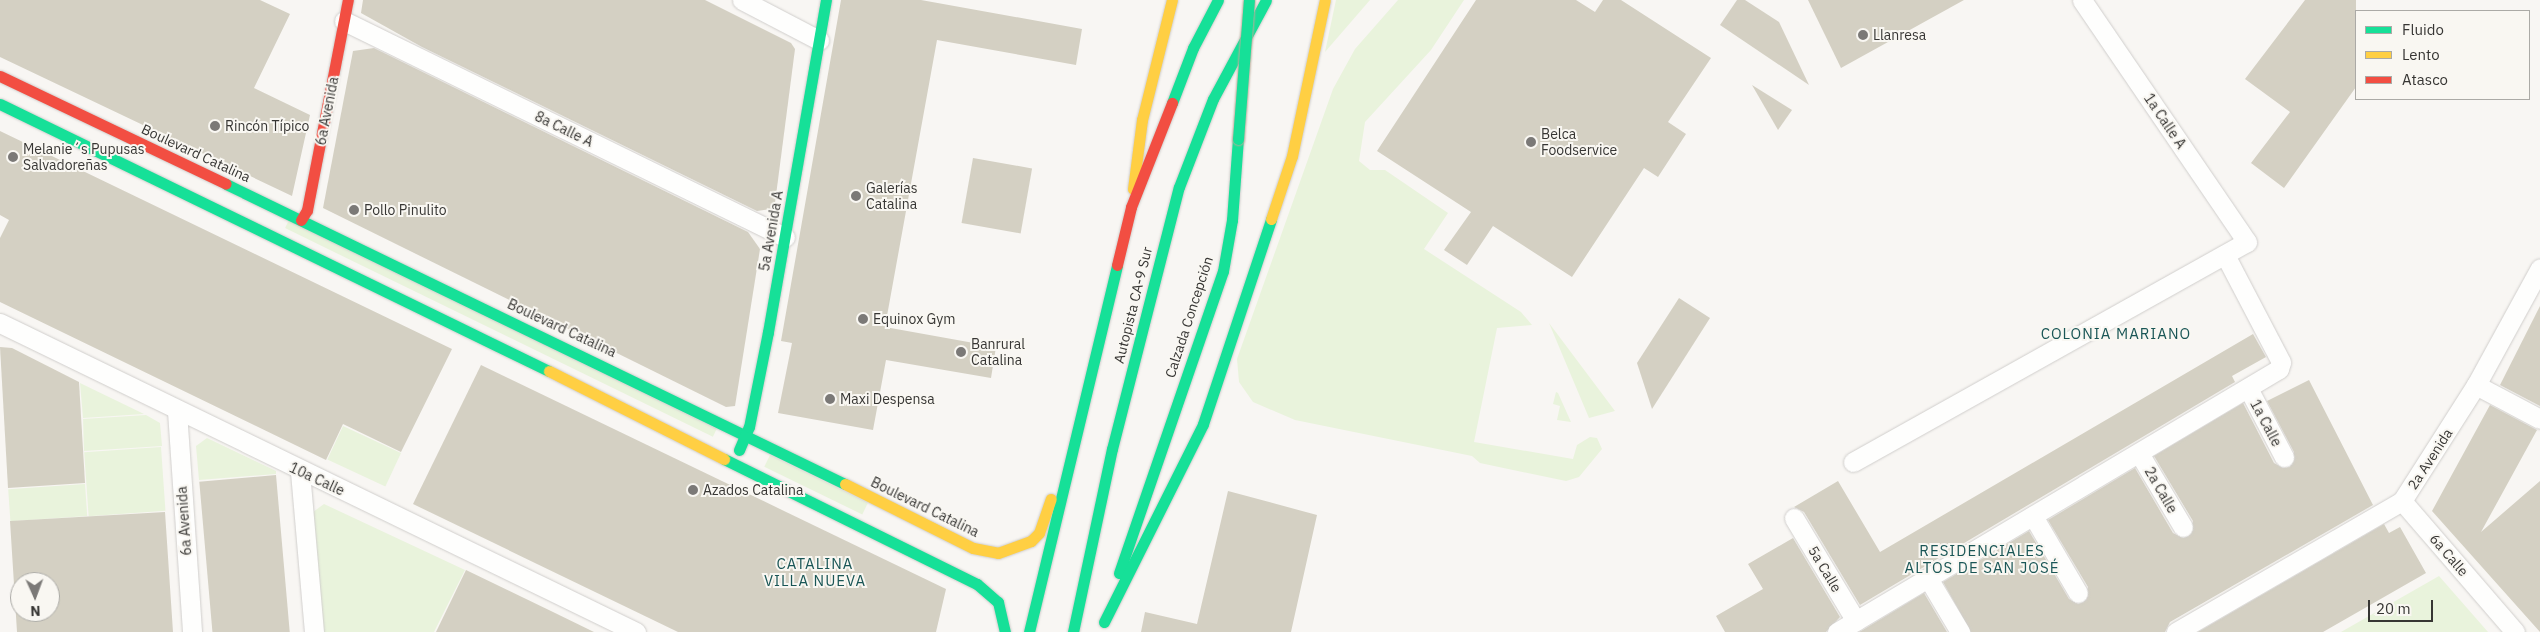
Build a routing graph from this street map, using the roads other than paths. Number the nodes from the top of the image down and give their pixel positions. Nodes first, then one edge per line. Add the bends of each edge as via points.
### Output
1 (348, 0) edge
2 (742, 0) edge
3 (826, 0) edge
4 (1172, 0) edge
5 (1218, 0) edge
6 (1249, 0) edge
7 (1266, 0) edge
8 (1326, 0) edge
9 (2082, 0) edge
10 (344, 22) junction
11 (819, 40) junction
12 (0, 76) edge
13 (0, 104) edge
14 (1131, 207) junction
15 (301, 220) junction
16 (785, 237) junction
17 (2225, 255) junction
18 (2540, 268) edge
19 (0, 322) edge
20 (616, 370) junction
21 (2476, 385) junction
22 (2248, 388) junction
23 (605, 398) junction
24 (177, 411) junction
25 (2540, 420) edge
26 (745, 435) junction
27 (2140, 453) junction
28 (2284, 457) dead end
29 (1853, 462) dead end
30 (732, 464) junction
31 (1072, 464) junction
32 (300, 472) junction
33 (2402, 501) junction
34 (2033, 516) junction
35 (1794, 518) dead end
36 (2183, 527) dead end
37 (1928, 578) junction
38 (2078, 593) dead end
39 (1856, 621) junction
40 (1103, 627) edge
41 (192, 632) edge
42 (314, 632) edge
43 (636, 632) edge
44 (1005, 632) edge
45 (1029, 632) edge
46 (1073, 632) edge
47 (1837, 632) edge
48 (1960, 632) edge
49 (2176, 632) edge
50 (2515, 632) edge

1 - 10 main road, 6a Avenida
2 - 11 street
3 - 11 main road, 5a Avenida A
4 - 14 main road via 1142,120
5 - 14 main road, Autopista CA-9 Sur via 1193,48
6 - 40 main road, Calzada Concepción, bridge via 1232,220 1223,271
7 - 46 main road, Autopista CA-9 Sur via 1213,99 1179,187 1112,449
8 - 40 main road via 1292,156 1203,424
9 - 17 street, 1a Calle A via 2247,242
10 - 15 main road, 6a Avenida via 307,210
10 - 16 street, 8a Calle A
11 - 16 main road, 5a Avenida A
12 - 15 main road, Boulevard Catalina
13 - 23 main road
14 - 31 main road, Autopista CA-9 Sur
15 - 20 main road, Boulevard Catalina
16 - 26 main road, 5a Avenida A
17 - 22 street via 2281,362 2278,369
17 - 29 street
18 - 21 street, 2a Avenida
19 - 24 street, 10a Calle
20 - 23 main road
20 - 26 main road, Boulevard Catalina
21 - 25 street
21 - 33 street, 2a Avenida
22 - 27 street
22 - 28 street, 1a Calle
23 - 30 main road
24 - 32 street, 10a Calle
24 - 41 street, 6a Avenida
26 - 30 main road, 5a Avenida A
26 - 31 main road, Boulevard Catalina via 916,517 962,544 998,553 1020,547 1039,532 1054,492
27 - 34 street
27 - 36 street, 2a Calle
30 - 44 main road via 985,588 998,602
31 - 45 main road, Autopista CA-9 Sur
32 - 42 street
32 - 43 street, 10a Calle
33 - 49 street, 2a Avenida
33 - 50 street, 6a Calle
34 - 37 street
34 - 38 street
35 - 39 street, 5a Calle
37 - 39 street
37 - 48 street
39 - 47 street

